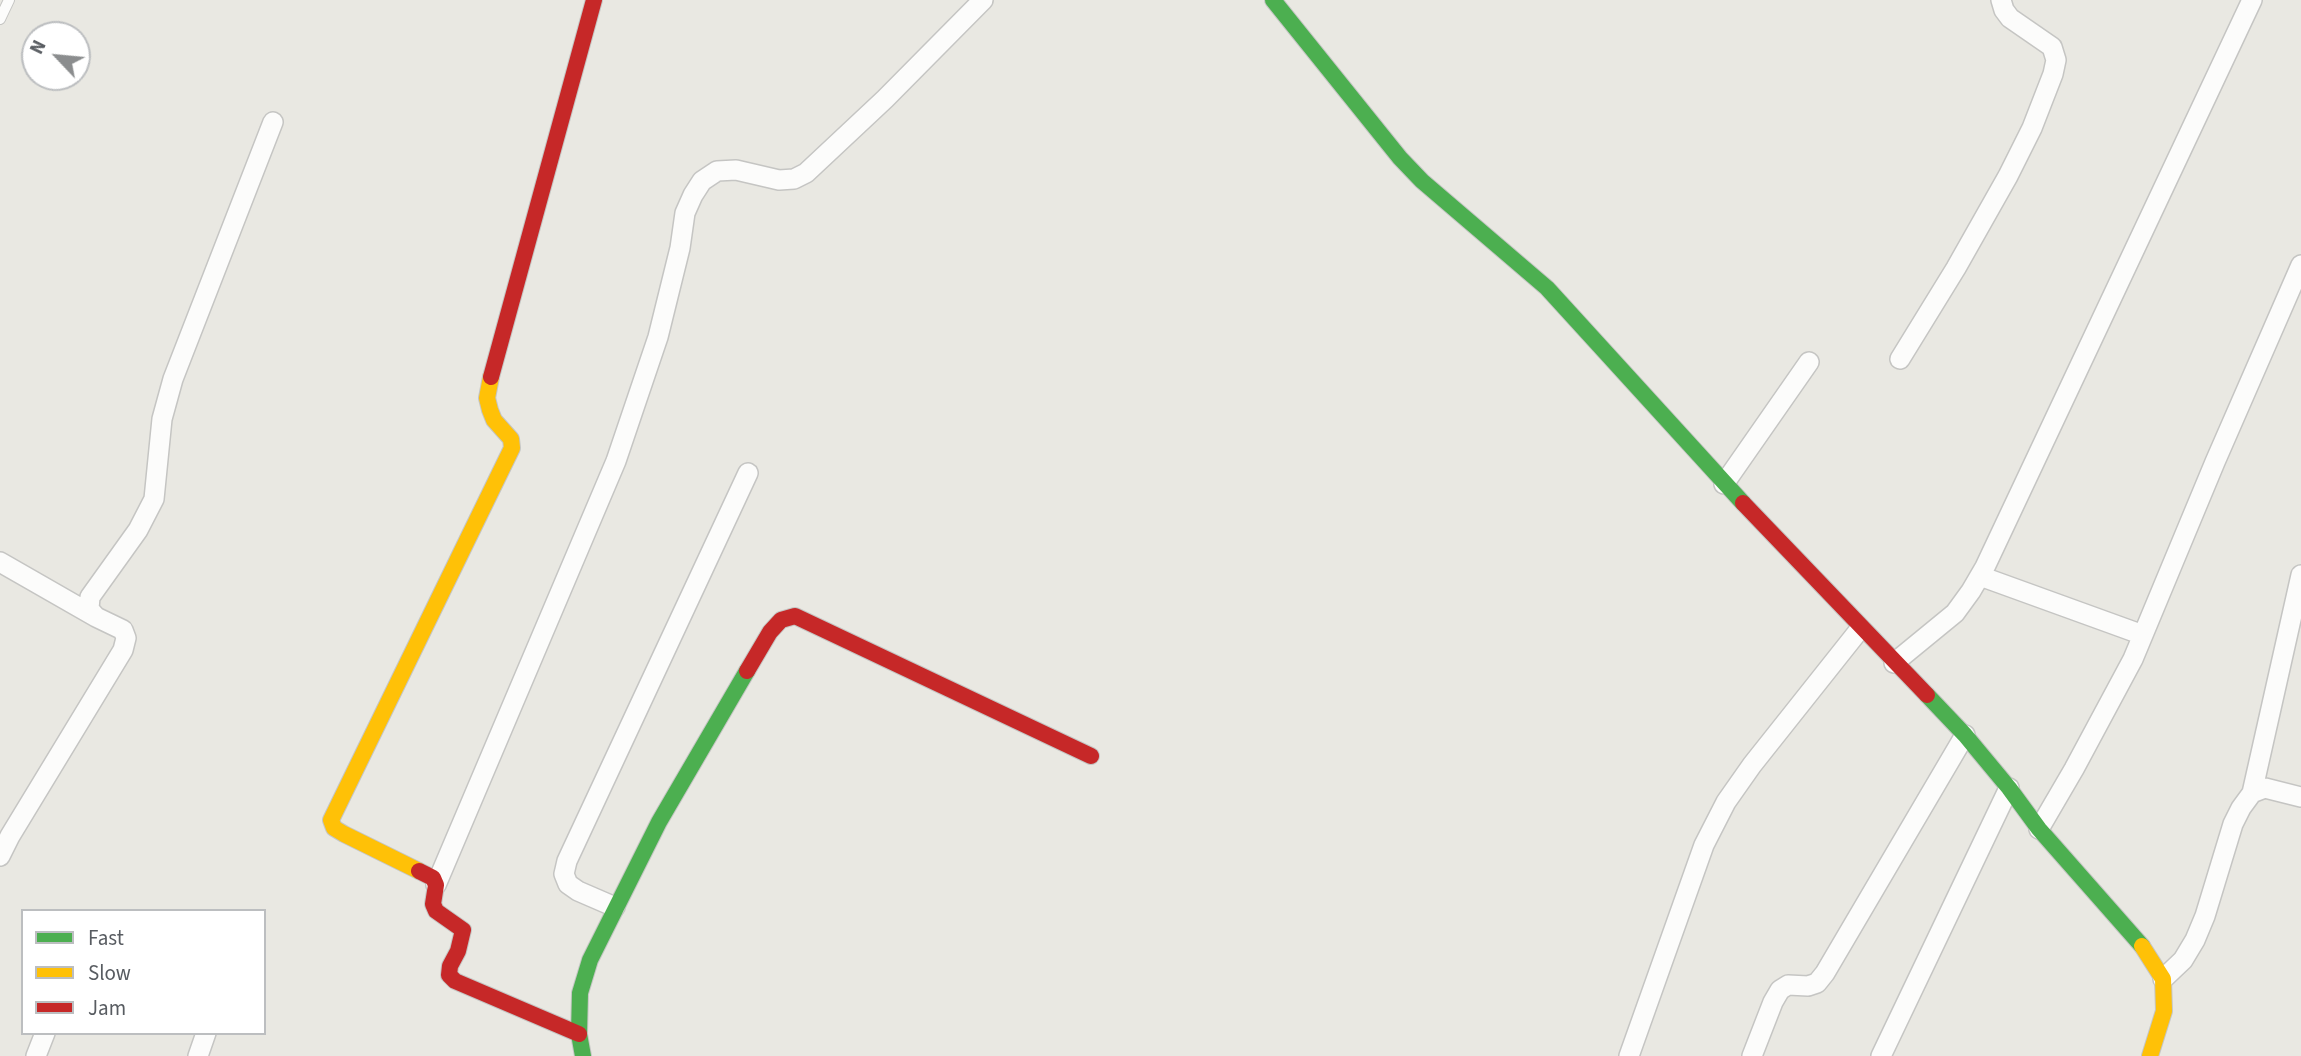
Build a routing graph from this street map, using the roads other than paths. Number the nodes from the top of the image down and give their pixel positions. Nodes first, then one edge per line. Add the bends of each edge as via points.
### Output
1 (9, 0) edge
2 (594, 0) edge
3 (983, 0) edge
4 (1273, 0) edge
5 (2001, 0) edge
6 (2252, 0) edge
7 (0, 19) edge
8 (273, 122) dead end
9 (2301, 265) edge
10 (1900, 359) dead end
11 (1809, 362) dead end
12 (748, 473) dead end
13 (1724, 484) junction
14 (0, 562) edge
15 (2301, 575) edge
16 (1980, 576) junction
17 (96, 617) junction
18 (1860, 629) junction
19 (2143, 635) junction
20 (1894, 663) junction
21 (1965, 735) junction
22 (1091, 756) dead end
23 (2009, 788) junction
24 (2252, 793) junction
25 (2301, 797) edge
26 (2039, 829) junction
27 (5, 833) edge
28 (0, 856) edge
29 (436, 886) junction
30 (615, 907) junction
31 (2163, 979) junction
32 (579, 1034) junction
33 (44, 1035) edge
34 (205, 1035) edge
35 (36, 1056) edge
36 (198, 1056) edge
37 (583, 1056) edge
38 (1629, 1056) edge
39 (1752, 1056) edge
40 (1881, 1056) edge
41 (2150, 1056) edge

1 - 7 lane
2 - 29 street via 489,383 490,410 511,439 512,448 331,820 334,828 433,878
3 - 29 street via 806,173 779,180 736,170 717,171 702,181 693,195 658,337 616,461
4 - 13 street via 1400,158 1547,288
5 - 10 street via 2010,18 2052,47 2056,60 2053,74 2008,176
6 - 16 street
8 - 17 street via 173,379 162,419 154,499 138,530 90,597 89,609
9 - 19 street
11 - 13 street
12 - 30 street via 567,861 564,874 568,884
13 - 18 street
14 - 17 street
15 - 24 street
16 - 19 street
16 - 20 street via 1955,613
17 - 27 street via 123,630 123,650
18 - 20 street
18 - 38 street via 1726,802 1704,845
19 - 26 street
20 - 21 street
21 - 23 street
21 - 39 street via 1825,973 1817,983 1780,990
22 - 30 street via 794,616 780,620 659,822
23 - 26 street
23 - 40 street
24 - 25 street via 2265,788
24 - 31 street via 2233,824 2195,940
26 - 31 street via 2148,953
27 - 28 street
29 - 32 street via 436,911 463,930 449,975
30 - 32 street via 580,993
31 - 41 street via 2164,1011
32 - 37 street
33 - 35 street
34 - 36 street

